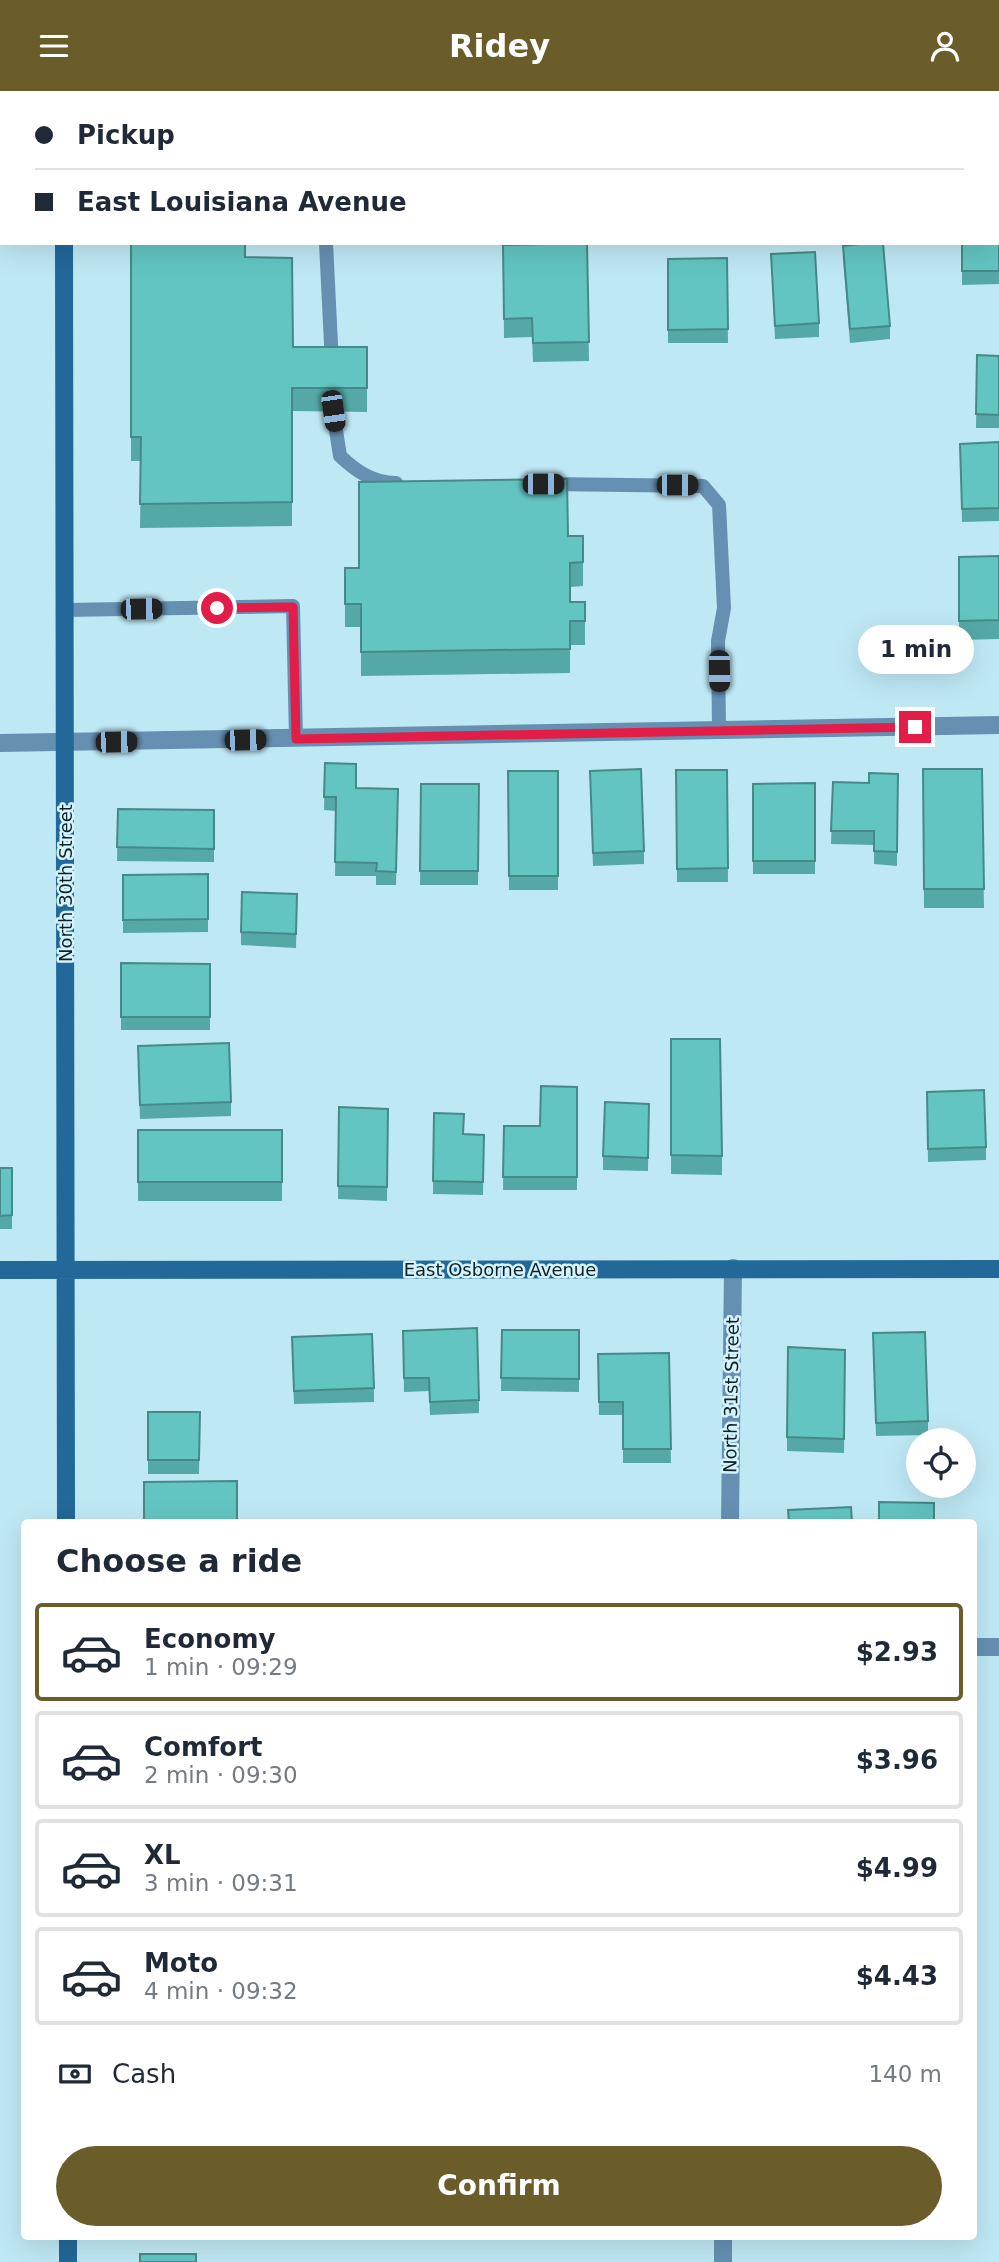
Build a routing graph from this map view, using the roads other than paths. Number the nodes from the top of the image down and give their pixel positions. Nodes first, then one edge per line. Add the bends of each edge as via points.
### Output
1 (64, 245) edge
2 (326, 245) edge
3 (332, 371) edge
4 (333, 411) edge
5 (411, 484) edge
6 (536, 484) edge
7 (65, 610) junction
8 (999, 725) edge
9 (719, 730) junction
10 (296, 739) junction
11 (0, 743) edge
12 (65, 743) junction
13 (733, 1268) junction
14 (66, 1269) junction
15 (999, 1269) edge
16 (0, 1270) edge
17 (66, 1519) edge
18 (730, 1519) edge
19 (977, 1647) edge
20 (999, 1647) edge
21 (68, 2240) edge
22 (723, 2240) edge
23 (68, 2262) edge
24 (723, 2262) edge

1 - 7 street, North 30th Street
2 - 3 lane
4 - 5 lane via 340,456 358,473 383,483
6 - 9 lane via 704,486 719,505 724,608 718,641
7 - 10 lane via 293,607
7 - 12 street, North 30th Street
8 - 9 street
9 - 10 street
10 - 12 street
11 - 12 street
12 - 14 street, North 30th Street
13 - 14 street, East Osborne Avenue
13 - 15 street, East Osborne Avenue
13 - 18 street, North 31st Street
14 - 16 street, East Osborne Avenue
14 - 17 street, North 30th Street
19 - 20 street
21 - 23 street
22 - 24 street

